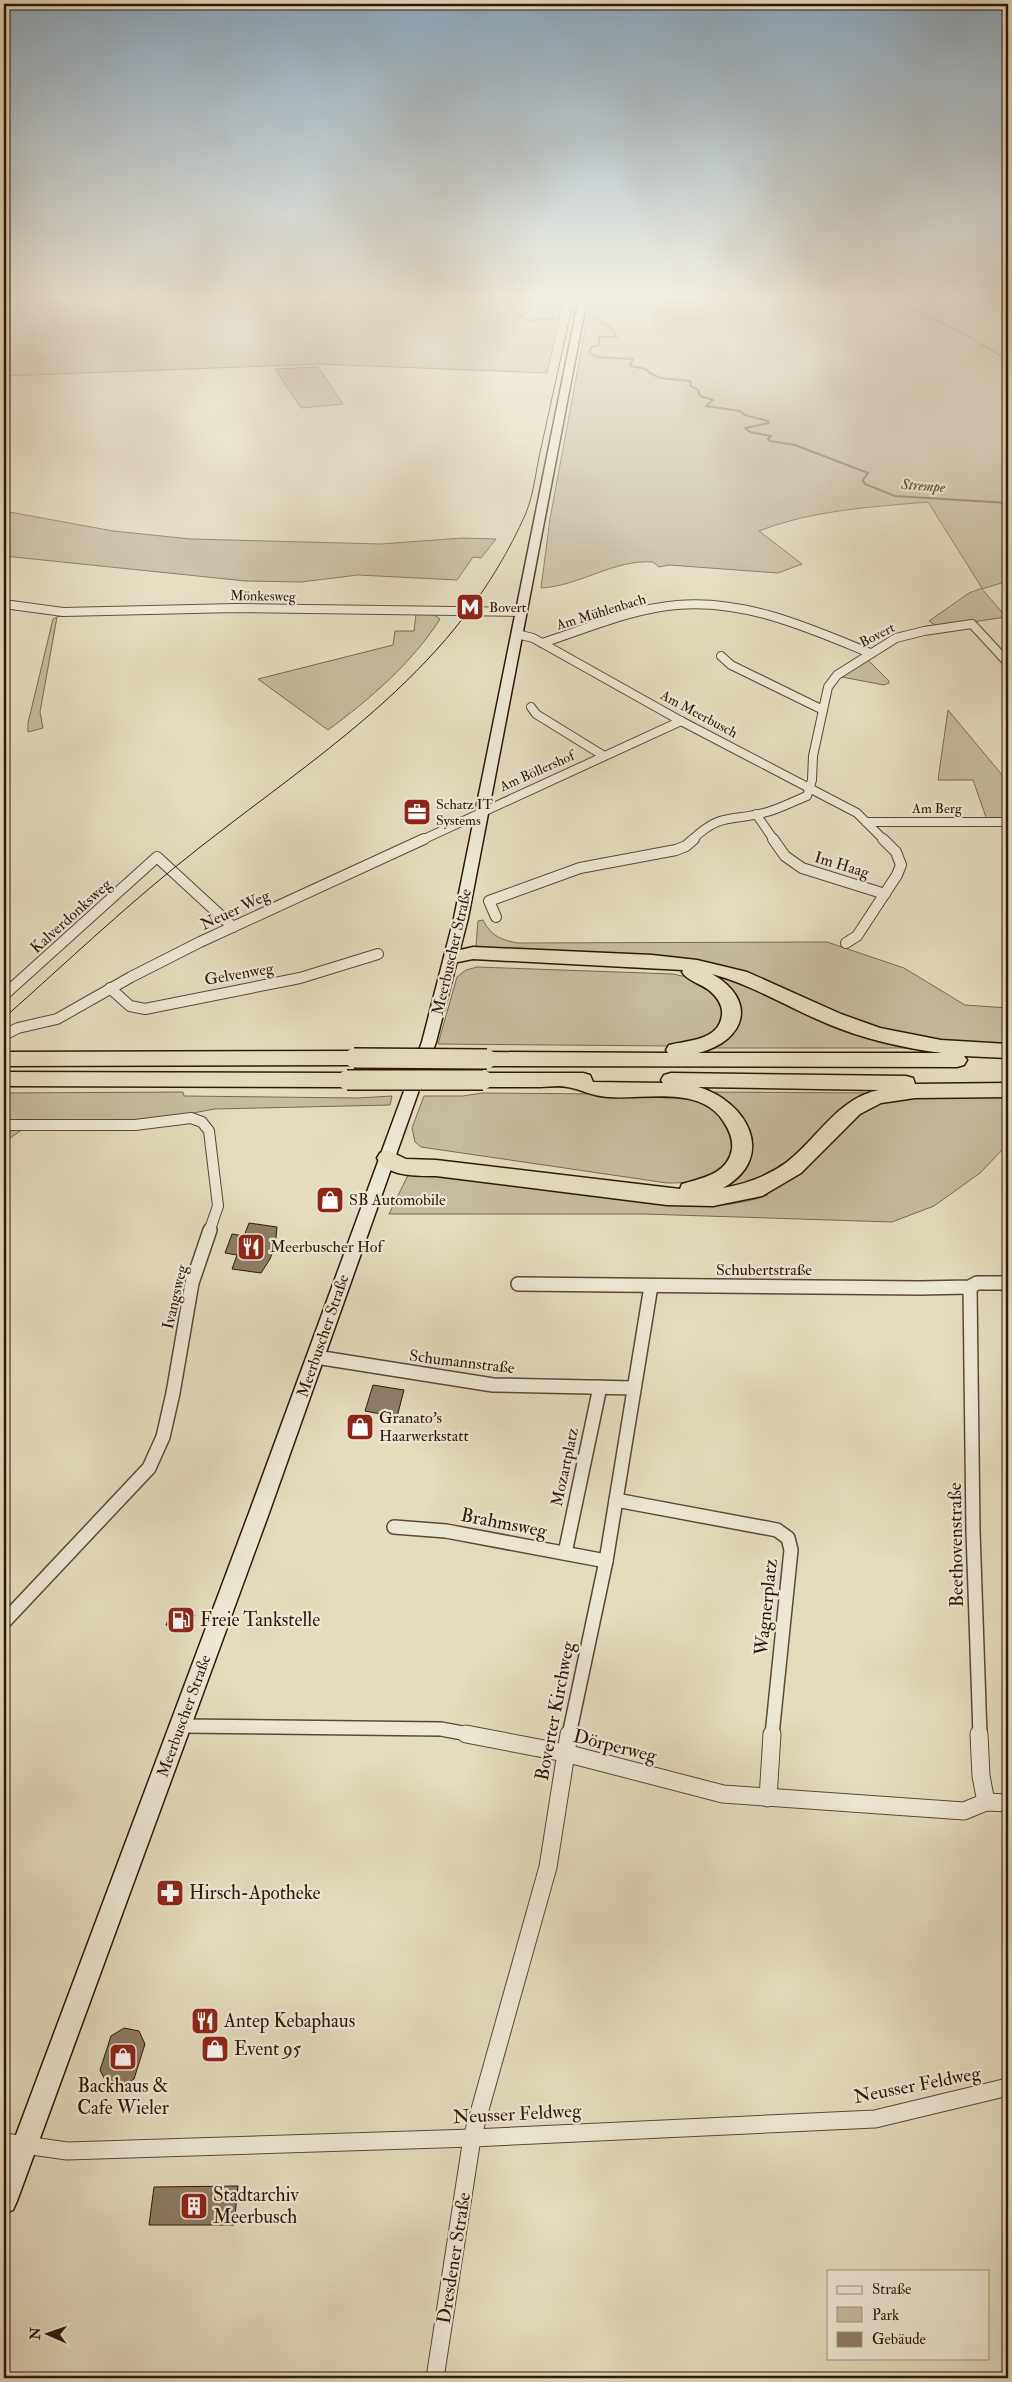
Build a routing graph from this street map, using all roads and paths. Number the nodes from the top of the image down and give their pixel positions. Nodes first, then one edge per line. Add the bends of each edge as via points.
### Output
1 (561, 409) edge
2 (4, 604) edge
3 (522, 612) junction
4 (517, 634) junction
5 (542, 643) junction
6 (870, 653) junction
7 (721, 656) dead end
8 (1008, 663) edge
9 (531, 707) dead end
10 (823, 710) junction
11 (681, 721) junction
12 (604, 756) junction
13 (810, 788) junction
14 (481, 813) junction
15 (756, 814) junction
16 (866, 822) junction
17 (1008, 822) edge
18 (885, 894) junction
19 (496, 917) dead end
20 (233, 927) junction
21 (846, 943) dead end
22 (378, 954) dead end
23 (453, 958) junction
24 (110, 988) junction
25 (4, 995) edge
26 (4, 1035) edge
27 (1008, 1051) edge
28 (9, 1059) edge
29 (581, 1059) junction
30 (1008, 1060) edge
31 (4, 1079) edge
32 (570, 1080) junction
33 (1008, 1083) edge
34 (1008, 1090) edge
35 (4, 1125) edge
36 (387, 1158) junction
37 (1008, 1283) edge
38 (518, 1284) dead end
39 (651, 1286) junction
40 (970, 1287) junction
41 (316, 1357) junction
42 (600, 1387) junction
43 (634, 1388) junction
44 (616, 1500) junction
45 (394, 1527) dead end
46 (565, 1553) junction
47 (606, 1561) junction
48 (4, 1622) edge
49 (181, 1726) junction
50 (565, 1753) junction
51 (768, 1798) junction
52 (986, 1802) junction
53 (1008, 1803) edge
54 (1008, 2087) edge
55 (472, 2138) junction
56 (14, 2144) edge
57 (4, 2201) edge
58 (435, 2378) edge

1 - 3 main road, Meerbuscher Straße
2 - 3 street, Mönkesweg via 64,612 236,608
3 - 4 main road, Meerbuscher Straße
4 - 5 street, Am Meerbusch
4 - 14 main road, Meerbuscher Straße
5 - 6 street, Am Mühlenbach via 621,616 682,605 748,609 781,617
5 - 11 street, Am Meerbusch
6 - 8 street, Bovert via 896,638 972,624
6 - 10 street, Bovert via 837,674 828,687
7 - 10 street via 731,665
9 - 12 street, Am Böllershof via 536,714
10 - 13 street, Bovert
11 - 12 street, Am Böllershof
11 - 13 street, Am Meerbusch
12 - 14 street, Am Böllershof
13 - 15 street via 807,796
13 - 16 street, Am Meerbusch via 848,807
14 - 20 street, Neuer Weg
14 - 23 main road, Meerbuscher Straße
15 - 18 street, Im Haag via 785,856 802,868
15 - 19 street via 712,823 686,846 676,850 580,868 489,901
16 - 17 street, Am Berg
16 - 18 street, Am Meerbusch via 896,852 900,861 900,870
18 - 21 street via 857,936
20 - 24 street, Neuer Weg
20 - 25 street, Kalverdonksweg via 157,858
22 - 24 street, Gelvenweg via 300,978 145,1008 130,1006
23 - 27 highway via 473,953 705,967 747,980 870,1032 914,1043
23 - 29 highway via 471,963 679,969 718,986 732,1010 726,1030 700,1046 599,1052
23 - 36 main road, Meerbuscher Straße via 429,1042
24 - 26 street, Neuer Weg via 53,1021 25,1026
28 - 29 highway, bridge
29 - 30 highway
31 - 32 highway, bridge
32 - 33 highway
32 - 36 highway via 595,1090 686,1091 705,1097 735,1120 743,1149 737,1165 726,1177 693,1190 665,1189 555,1170 424,1154 402,1153
34 - 36 highway via 915,1091 877,1097 853,1109 794,1168 754,1190 713,1198 667,1197 397,1166
35 - 48 street, Ivangsweg via 135,1125 191,1118 202,1122 209,1131 218,1206 192,1283 173,1393 156,1454 134,1485
36 - 41 main road, Meerbuscher Straße
37 - 40 street, Schubertstraße via 977,1283
38 - 39 street, Schubertstraße
39 - 40 street, Schubertstraße
39 - 43 street, Boverter Kirchweg
40 - 52 street, Beethovenstraße via 978,1702 981,1776
41 - 42 street, Schumannstraße via 493,1385
41 - 49 main road, Meerbuscher Straße
42 - 43 street, Schumannstraße
42 - 46 street, Mozartplatz
43 - 44 street, Boverter Kirchweg
44 - 47 street, Boverter Kirchweg
44 - 51 street, Wagnerplatz via 778,1530 788,1538 791,1550 768,1766
45 - 46 street, Brahmsweg via 446,1531
46 - 47 street, Brahmsweg
47 - 50 street, Boverter Kirchweg
49 - 50 street, Dörperweg via 441,1729
49 - 56 main road, Meerbuscher Straße
50 - 51 street, Dörperweg via 723,1794
50 - 55 street, Boverter Kirchweg via 548,1867
51 - 52 street, Dörperweg via 964,1811
52 - 53 street, Dörperweg
54 - 55 street, Neusser Feldweg via 875,2119
55 - 56 street, Neusser Feldweg via 67,2151
55 - 58 street, Dresdener Straße
56 - 57 main road, Meerbuscher Straße

